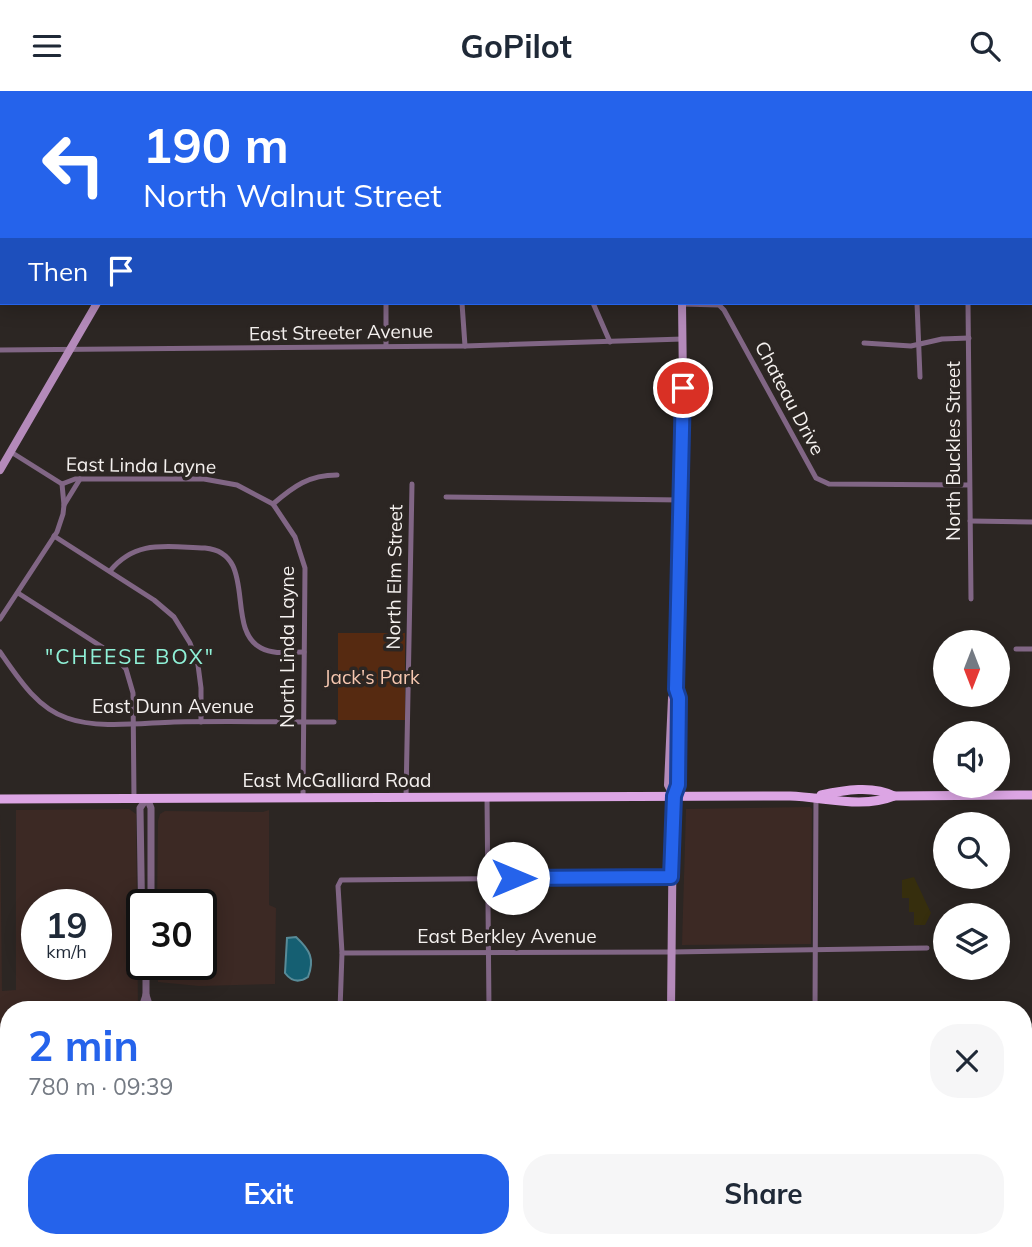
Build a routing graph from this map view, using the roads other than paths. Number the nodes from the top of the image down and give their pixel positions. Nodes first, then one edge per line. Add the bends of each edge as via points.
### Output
1 (96, 305) edge
2 (386, 305) edge
3 (462, 305) edge
4 (594, 305) edge
5 (682, 305) edge
6 (719, 305) edge
7 (917, 305) edge
8 (968, 305) edge
9 (969, 338) junction
10 (683, 339) junction
11 (610, 342) junction
12 (864, 344) dead end
13 (919, 345) junction
14 (465, 346) junction
15 (386, 347) junction
16 (71, 349) junction
17 (0, 351) edge
18 (920, 377) dead end
19 (11, 452) junction
20 (0, 470) edge
21 (337, 475) dead end
22 (80, 479) junction
23 (62, 484) junction
24 (412, 484) dead end
25 (969, 485) junction
26 (446, 497) dead end
27 (681, 500) junction
28 (273, 504) junction
29 (64, 505) junction
30 (970, 521) junction
31 (1032, 521) edge
32 (54, 536) junction
33 (110, 571) junction
34 (18, 593) junction
35 (971, 599) dead end
36 (0, 619) edge
37 (1016, 649) dead end
38 (1032, 649) edge
39 (0, 652) edge
40 (304, 652) junction
41 (201, 722) junction
42 (303, 722) junction
43 (334, 722) dead end
44 (133, 723) junction
45 (1032, 795) edge
46 (674, 796) junction
47 (816, 796) junction
48 (406, 797) junction
49 (487, 797) junction
50 (147, 798) junction
51 (303, 798) junction
52 (0, 799) edge
53 (134, 799) junction
54 (671, 877) junction
55 (487, 879) junction
56 (141, 889) edge
57 (151, 889) edge
58 (927, 948) dead end
59 (816, 950) junction
60 (488, 951) junction
61 (671, 952) junction
62 (342, 953) junction
63 (146, 980) edge
64 (146, 995) junction
65 (144, 1001) edge
66 (148, 1001) edge
67 (340, 1001) edge
68 (489, 1001) edge
69 (671, 1001) edge
70 (815, 1001) edge

1 - 16 main road
2 - 15 street
3 - 14 street
4 - 11 street
5 - 10 main road
6 - 25 street, Chateau Drive via 821,482
7 - 13 street
8 - 9 street, North Buckles Street
9 - 13 street
9 - 25 street, North Buckles Street
10 - 11 street, East Streeter Avenue
10 - 27 main road
11 - 14 street, East Streeter Avenue
12 - 13 street
13 - 18 street
14 - 15 street, East Streeter Avenue
15 - 16 street, East Streeter Avenue
16 - 17 street, East Streeter Avenue
16 - 19 main road
19 - 20 main road
19 - 23 street, East Linda Layne
21 - 28 street via 308,478
22 - 23 street, East Linda Layne
22 - 28 street, East Linda Layne via 217,480
22 - 29 street
23 - 29 street
24 - 48 street, North Elm Street
25 - 30 street, North Buckles Street
26 - 27 street
27 - 46 main road via 676,689 668,785
28 - 40 street, North Linda Layne via 295,537 305,568
29 - 32 street
30 - 31 street
30 - 35 street, North Buckles Street
32 - 33 street
32 - 34 street
33 - 40 street via 139,548 215,550 227,557 235,570 245,626 253,642 271,652
33 - 41 street via 159,604 184,632 198,665
34 - 36 street
34 - 44 street via 121,662 132,682
37 - 38 street
39 - 44 street, East Dunn Avenue via 27,689 54,712 86,722
40 - 42 street, North Linda Layne
41 - 42 street, East Dunn Avenue
41 - 44 street, East Dunn Avenue
42 - 43 street, East Dunn Avenue
42 - 51 street, North Linda Layne
44 - 53 street
45 - 47 main road, East McGalliard Road via 894,796 883,790 841,790
46 - 47 main road, East McGalliard Road
46 - 49 main road, East McGalliard Road
46 - 54 main road
47 - 59 street
48 - 49 main road, East McGalliard Road
48 - 51 main road, East McGalliard Road
49 - 55 street
50 - 51 main road, East McGalliard Road
50 - 53 main road, East McGalliard Road
50 - 56 street via 140,808
50 - 57 street via 151,808
52 - 53 main road, East McGalliard Road
54 - 55 street
54 - 61 main road
55 - 60 street
55 - 62 street via 341,880
58 - 59 street, East Berkley Avenue
59 - 61 street, East Berkley Avenue
59 - 70 street
60 - 61 street, East Berkley Avenue
60 - 62 street, East Berkley Avenue
60 - 68 street
61 - 69 main road
62 - 67 street
63 - 64 street
64 - 65 street
64 - 66 street

